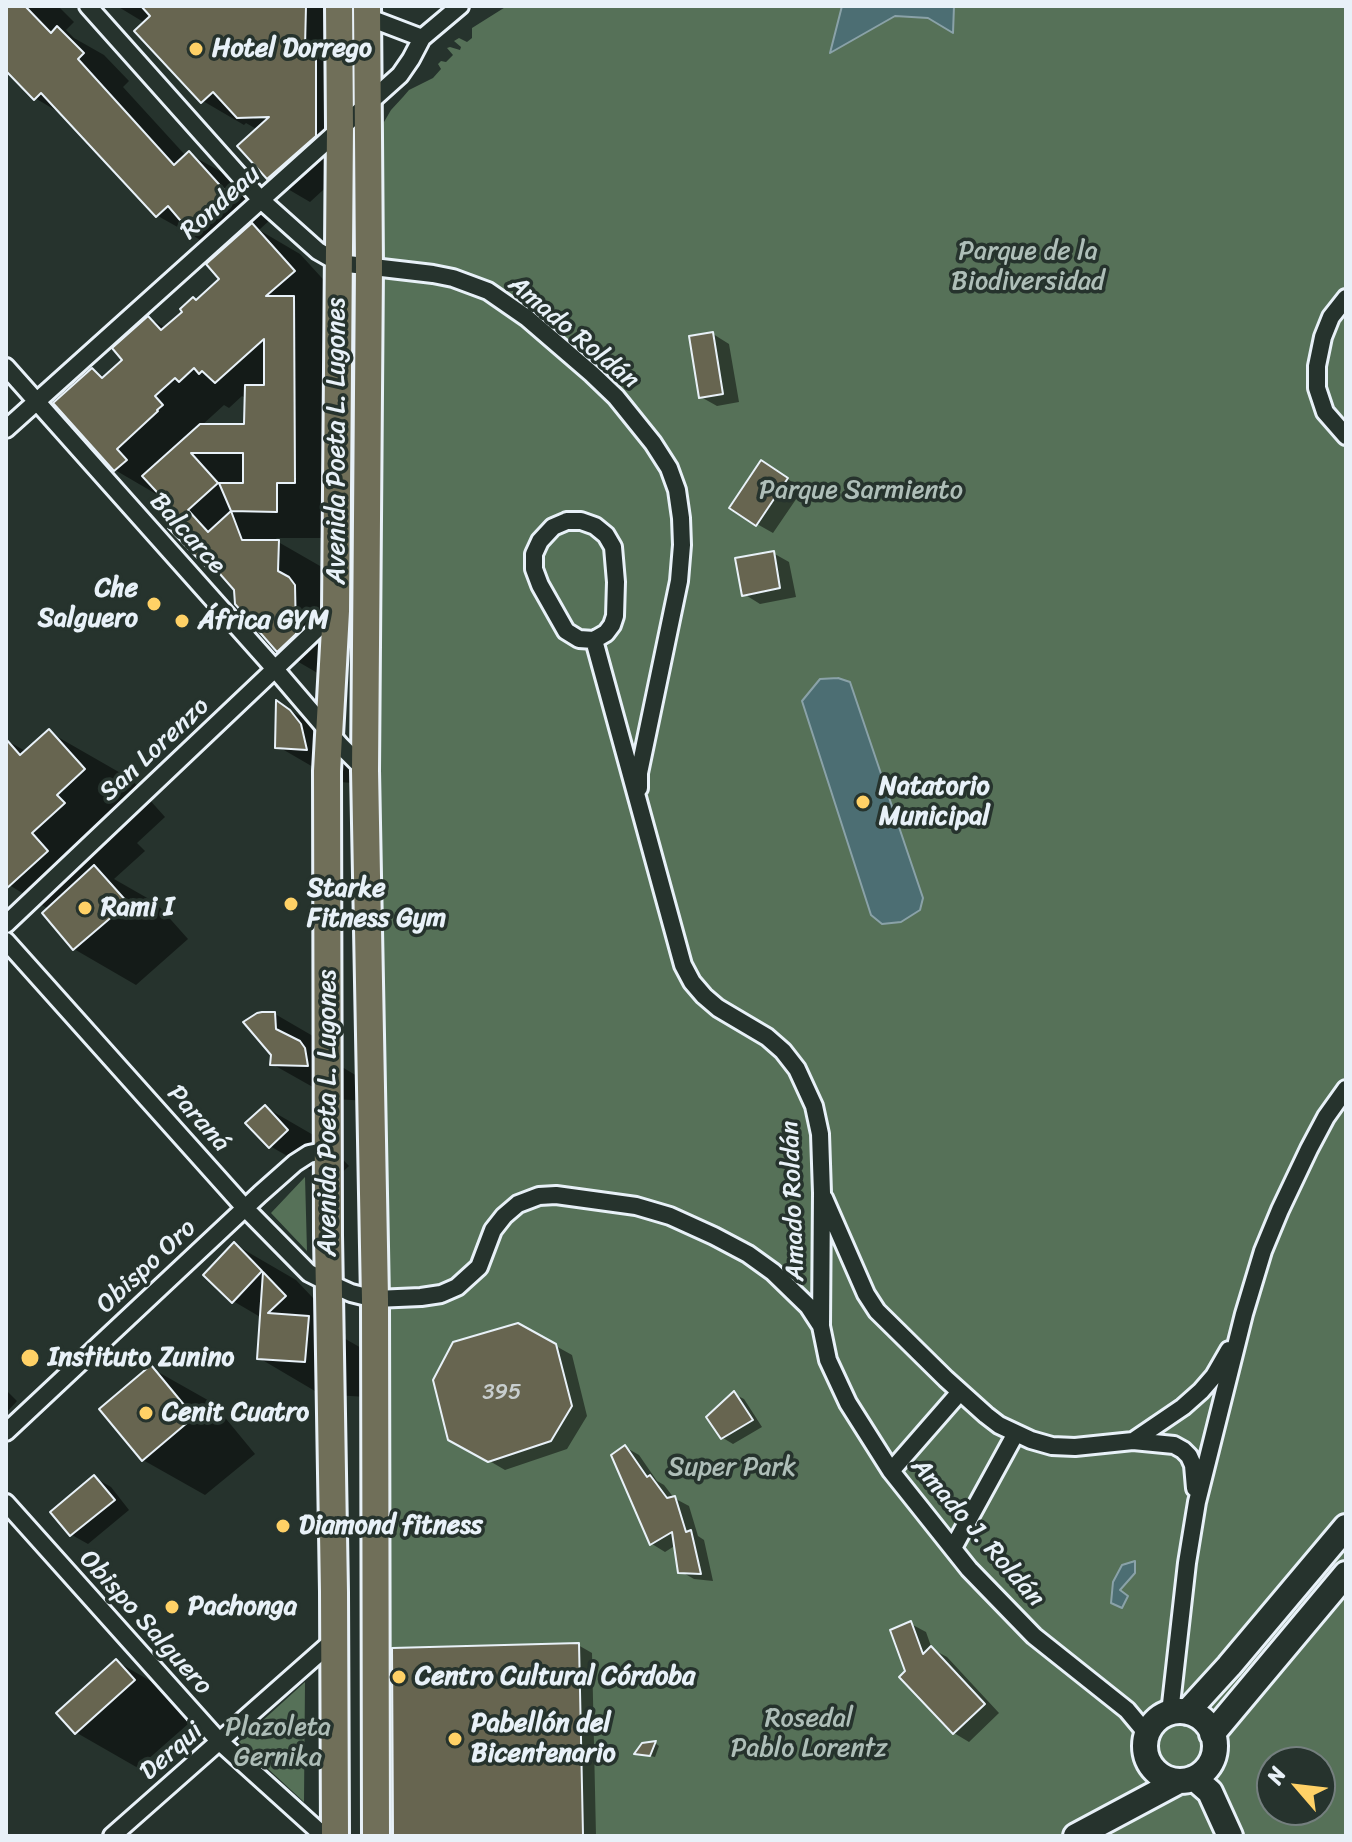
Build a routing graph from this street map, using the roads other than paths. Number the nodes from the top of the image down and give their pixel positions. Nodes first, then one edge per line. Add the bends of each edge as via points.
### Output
1 (88, 6) edge
2 (339, 6) edge
3 (460, 6) edge
4 (367, 12) edge
5 (422, 38) junction
6 (368, 102) junction
7 (340, 127) junction
8 (261, 200) junction
9 (339, 263) junction
10 (369, 267) junction
11 (1346, 298) edge
12 (6, 367) edge
13 (37, 401) junction
14 (6, 429) edge
15 (1346, 436) edge
16 (336, 611) junction
17 (594, 640) junction
18 (275, 669) junction
19 (329, 731) junction
20 (365, 770) junction
21 (638, 802) junction
22 (6, 924) edge
23 (6, 941) edge
24 (1346, 1089) edge
25 (328, 1150) junction
26 (822, 1193) junction
27 (245, 1208) junction
28 (329, 1283) junction
29 (375, 1299) junction
30 (821, 1326) junction
31 (1239, 1332) junction
32 (960, 1392) junction
33 (6, 1432) edge
34 (1016, 1433) junction
35 (1133, 1441) junction
36 (891, 1471) junction
37 (1197, 1502) junction
38 (6, 1503) edge
39 (1346, 1527) edge
40 (953, 1548) junction
41 (1346, 1574) edge
42 (334, 1640) junction
43 (1178, 1712) junction
44 (1147, 1734) junction
45 (1212, 1734) junction
46 (220, 1742) junction
47 (1149, 1763) junction
48 (1187, 1780) junction
49 (1114, 1817) junction
50 (112, 1836) edge
51 (324, 1836) edge
52 (335, 1836) edge
53 (376, 1836) edge
54 (1076, 1836) edge
55 (1230, 1836) edge

1 - 8 street
2 - 7 main road, Avenida Poeta L. Lugones
3 - 5 street, Rondeau
4 - 5 street
4 - 6 main road, Avenida Poeta L. Lugones
5 - 6 street, Rondeau via 400,75
6 - 7 street, Rondeau
6 - 10 main road, Avenida Poeta L. Lugones
7 - 8 street, Rondeau
7 - 9 main road, Avenida Poeta L. Lugones
8 - 9 street
8 - 13 street, Rondeau
9 - 10 street, Amado Roldán
9 - 16 main road, Avenida Poeta L. Lugones
10 - 20 main road, Avenida Poeta L. Lugones
10 - 21 street, Amado Roldán via 453,278 506,302 616,397 669,468 681,518 679,581 639,773
11 - 15 street via 1331,317 1317,366 1325,412
12 - 13 street, Balcarce
13 - 14 street, Rondeau
13 - 18 street, Balcarce
16 - 18 street, San Lorenzo
16 - 19 main road, Avenida Poeta L. Lugones
17 - 17 street via 566,631 534,569 540,541 562,523 595,526 613,547 615,616 606,633
17 - 21 street, Amado Roldán
18 - 19 street, Balcarce
18 - 22 street, San Lorenzo
19 - 20 street, Balcarce
19 - 25 main road, Avenida Poeta L. Lugones
20 - 29 main road, Avenida Poeta L. Lugones
21 - 26 street, Amado Roldán via 692,982 718,1008 783,1051 808,1090 820,1134
23 - 27 street, Paraná
24 - 31 street via 1326,1117 1280,1210
25 - 27 street, Obispo Oro via 295,1163
25 - 28 main road, Avenida Poeta L. Lugones
26 - 30 street, Amado Roldán
26 - 32 street via 877,1311
27 - 28 street, Paraná via 309,1273
27 - 33 street, Obispo Oro
28 - 29 street, Paraná
28 - 42 main road, Avenida Poeta L. Lugones
29 - 30 street via 421,1297 457,1287 479,1267 504,1216 518,1204 556,1195 636,1206 714,1236 773,1272
29 - 53 main road, Avenida Poeta L. Lugones
30 - 36 street, Amado J. Roldán via 828,1360 848,1403
31 - 35 street via 1201,1391
31 - 37 street
32 - 34 street
32 - 36 street
34 - 35 street via 1052,1446
34 - 40 street
35 - 37 street via 1174,1445 1189,1456
36 - 40 street, Amado J. Roldán
37 - 43 street via 1187,1563
38 - 46 street, Obispo Salguero
39 - 43 main road
40 - 44 street, Amado J. Roldán via 1034,1636 1127,1710
41 - 45 main road
42 - 46 street, Derqui
42 - 52 main road, Avenida Poeta L. Lugones
43 - 44 main road via 1160,1717
43 - 45 main road via 1198,1716
44 - 47 main road
45 - 48 main road via 1215,1745 1209,1765
46 - 50 street, Derqui
46 - 51 street, Obispo Salguero
47 - 48 main road via 1170,1780
47 - 49 main road
48 - 49 main road
48 - 55 main road via 1210,1792
49 - 54 main road

